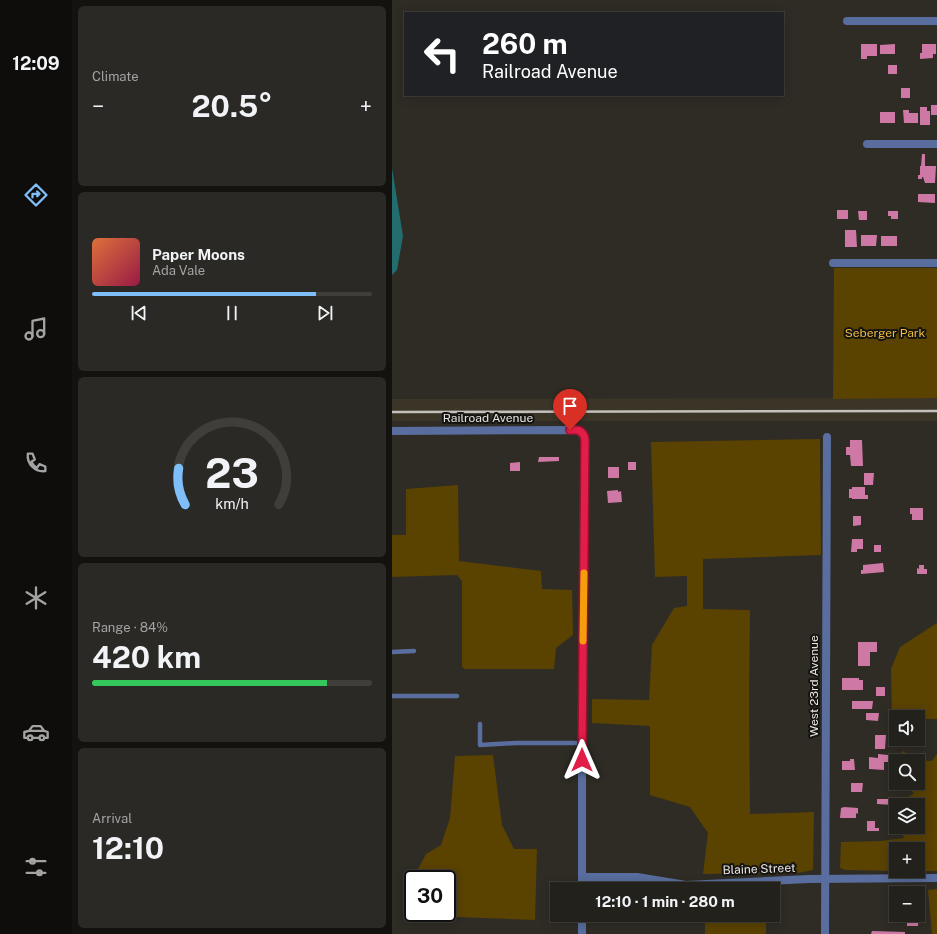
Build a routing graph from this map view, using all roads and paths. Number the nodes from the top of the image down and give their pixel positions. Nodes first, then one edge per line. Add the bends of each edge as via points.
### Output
1 (847, 21) dead end
2 (937, 21) edge
3 (867, 144) dead end
4 (937, 144) edge
5 (833, 263) dead end
6 (937, 263) edge
7 (392, 431) edge
8 (827, 437) dead end
9 (414, 651) dead end
10 (392, 652) edge
11 (392, 696) edge
12 (457, 696) dead end
13 (480, 724) dead end
14 (582, 743) junction
15 (582, 877) junction
16 (826, 878) junction
17 (937, 878) edge
18 (582, 882) edge
19 (582, 922) edge
20 (582, 934) edge
21 (825, 934) edge

1 - 2 street
3 - 4 street
5 - 6 street
7 - 14 street, Railroad Avenue via 573,430 583,433 585,443
8 - 16 street, West 23rd Avenue
9 - 10 lane
11 - 12 lane
13 - 14 lane via 480,745
14 - 15 street
15 - 16 street, Blaine Street via 637,877 686,885
15 - 18 street
16 - 17 street, Blaine Street
16 - 21 street, West 23rd Avenue
19 - 20 street

